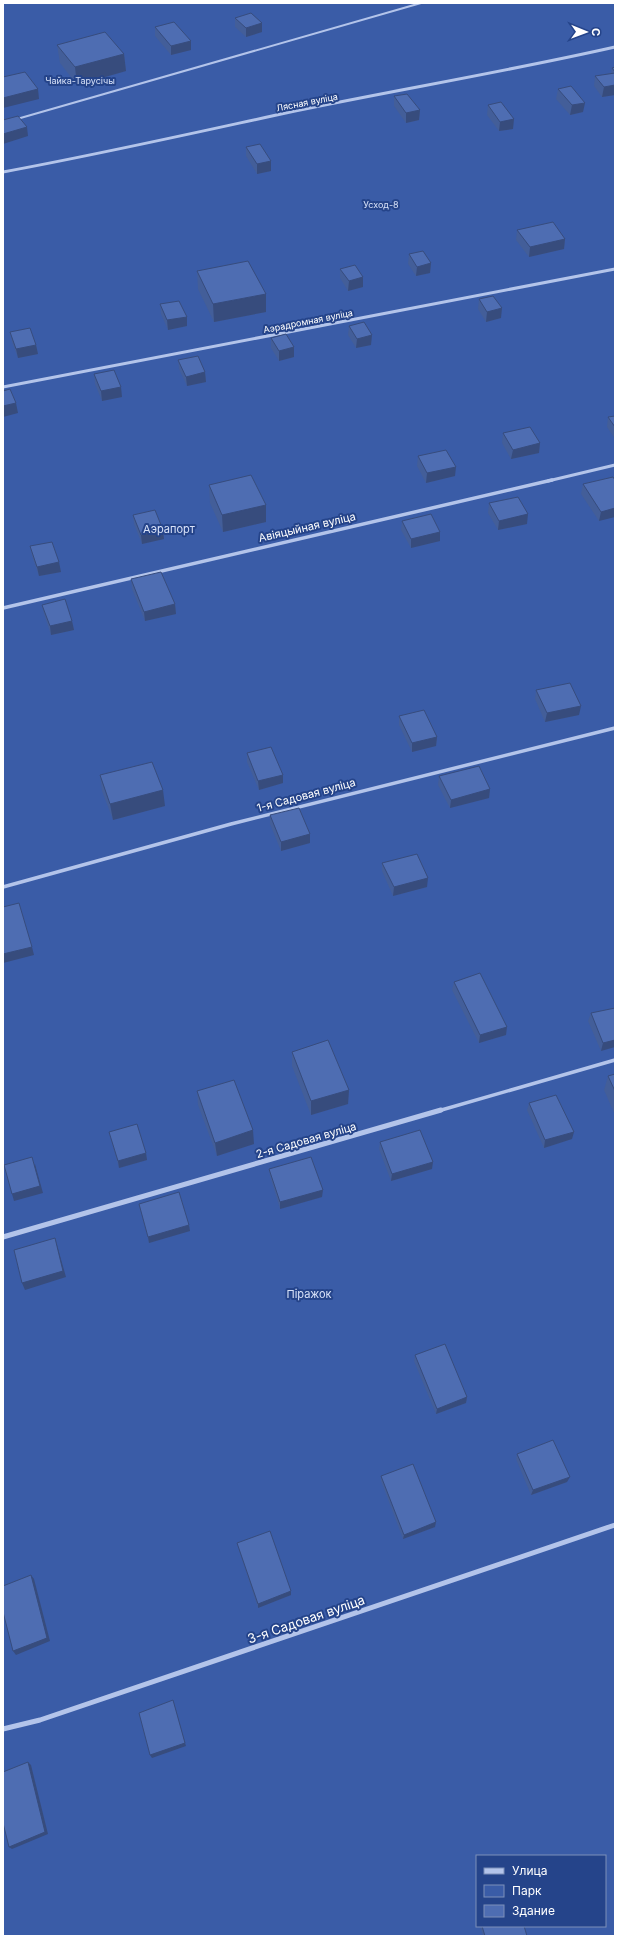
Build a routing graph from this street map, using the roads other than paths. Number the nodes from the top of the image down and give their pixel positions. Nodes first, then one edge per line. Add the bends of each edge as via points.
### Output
1 (420, 3) edge
2 (615, 46) edge
3 (10, 121) edge
4 (3, 172) edge
5 (615, 268) edge
6 (3, 387) edge
7 (615, 465) edge
8 (3, 608) edge
9 (615, 728) edge
10 (3, 887) edge
11 (615, 1060) edge
12 (3, 1237) edge
13 (615, 1526) edge
14 (3, 1729) edge

1 - 3 lane
2 - 4 street, Лясная вуліца via 535,65 296,110 100,154
5 - 6 street, Аэрадромная вуліца
7 - 8 street, Авіяцыйная вуліца
9 - 10 street, 1-я Садовая вуліца via 366,788 92,860
11 - 12 street, 2-я Садовая вуліца
13 - 14 street, 3-я Садовая вуліца via 40,1720

